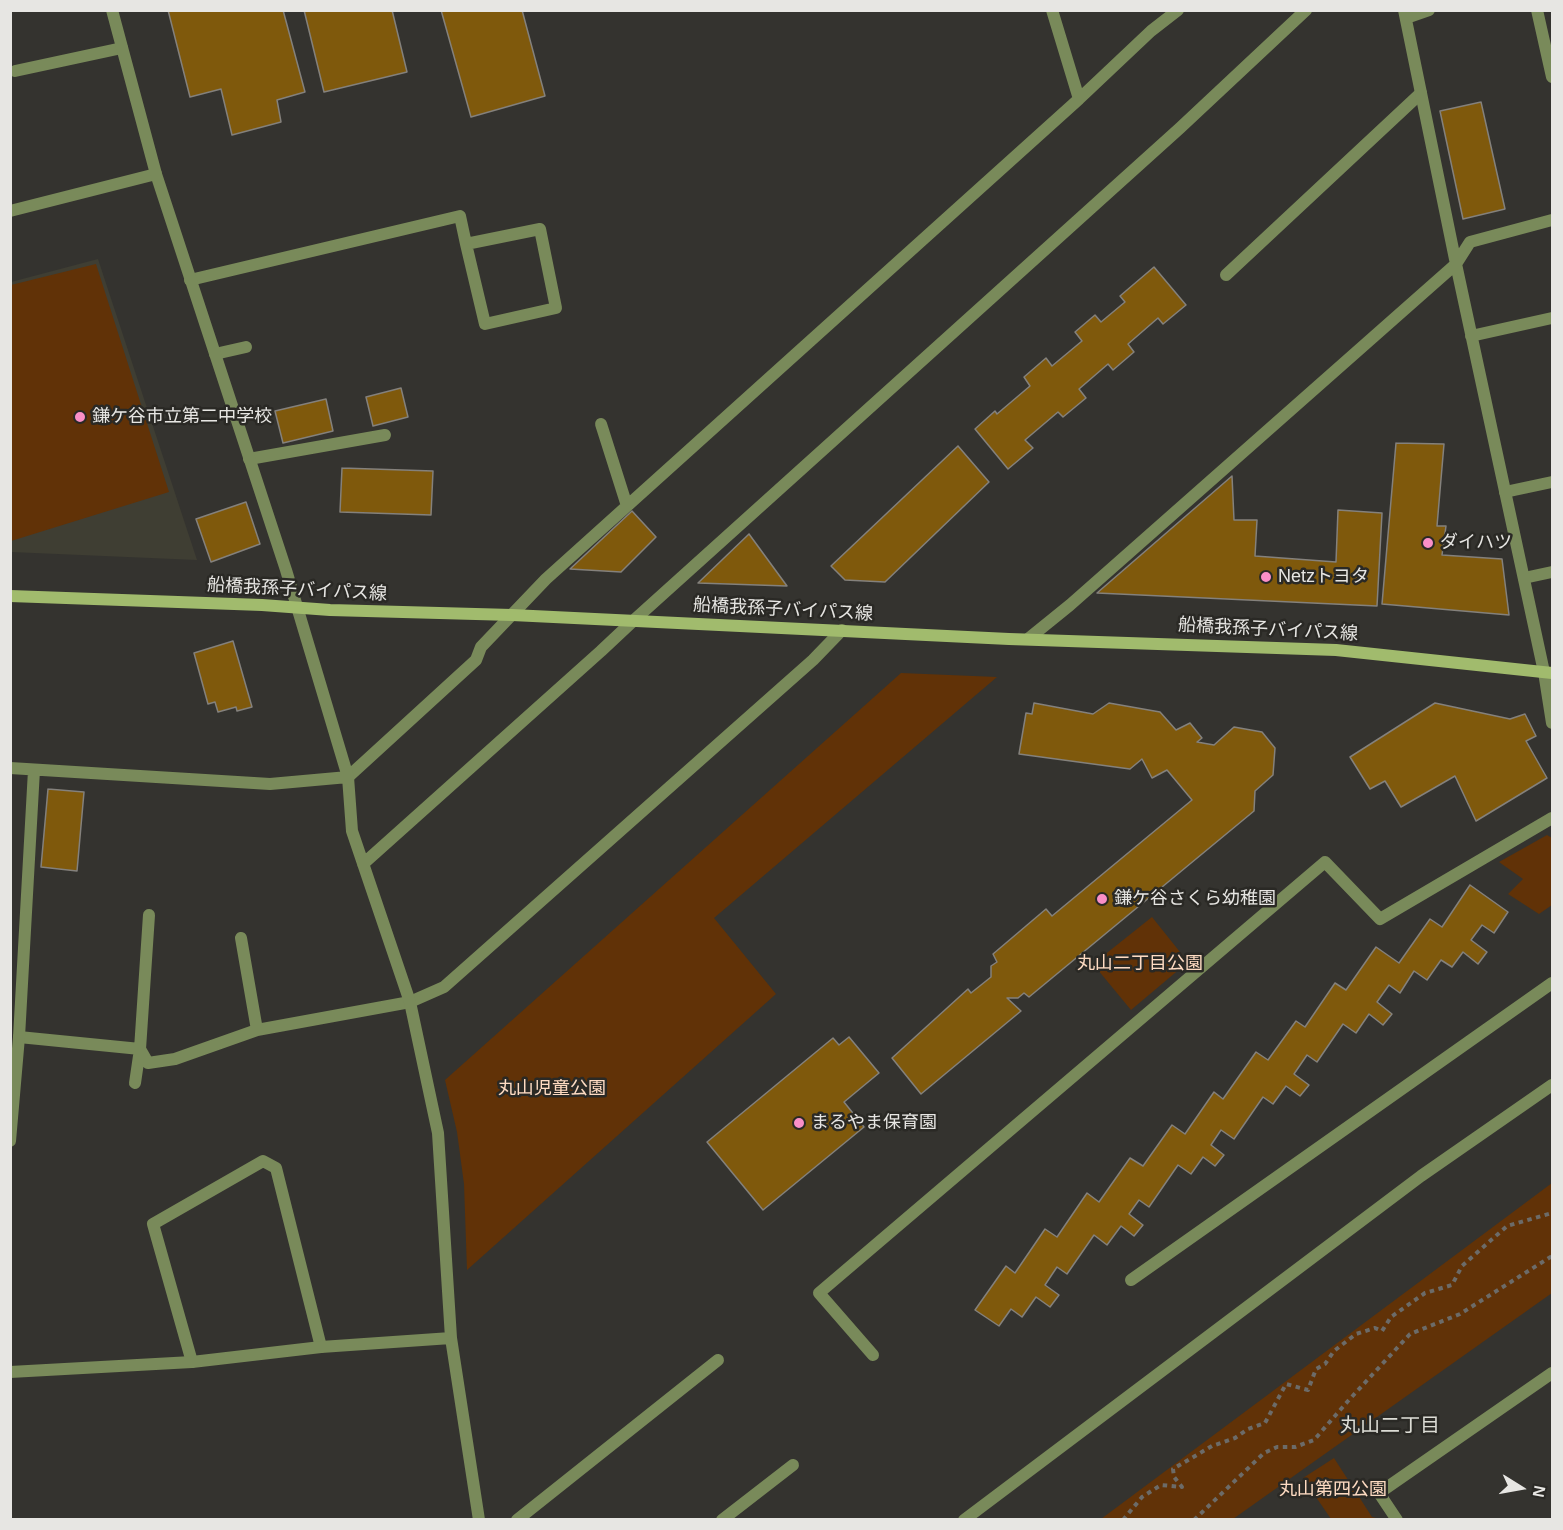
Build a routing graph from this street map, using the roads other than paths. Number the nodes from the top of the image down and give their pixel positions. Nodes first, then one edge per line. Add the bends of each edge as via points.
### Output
1 (112, 10) edge
2 (1052, 10) edge
3 (1178, 10) edge
4 (1306, 10) edge
5 (1429, 10) edge
6 (1537, 10) edge
7 (1405, 14) edge
8 (122, 48) junction
9 (15, 71) dead end
10 (1552, 77) edge
11 (1421, 93) junction
12 (1079, 99) junction
13 (156, 174) junction
14 (10, 211) edge
15 (1552, 220) edge
16 (466, 244) junction
17 (1456, 264) junction
18 (1226, 275) dead end
19 (190, 280) junction
20 (1552, 318) edge
21 (1471, 336) junction
22 (246, 347) dead end
23 (215, 354) junction
24 (601, 424) dead end
25 (385, 435) dead end
26 (249, 459) junction
27 (1552, 482) edge
28 (1505, 492) junction
29 (627, 506) junction
30 (1552, 572) edge
31 (1524, 578) junction
32 (10, 596) edge
33 (297, 607) junction
34 (512, 615) junction
35 (633, 621) junction
36 (842, 630) junction
37 (1028, 639) junction
38 (1548, 672) edge
39 (1552, 723) edge
40 (10, 768) edge
41 (34, 770) junction
42 (348, 777) junction
43 (1552, 818) edge
44 (363, 864) junction
45 (149, 915) dead end
46 (241, 938) dead end
47 (1552, 983) edge
48 (410, 1002) junction
49 (15, 1006) edge
50 (257, 1029) junction
51 (19, 1036) junction
52 (140, 1049) junction
53 (135, 1083) dead end
54 (1552, 1085) edge
55 (10, 1141) edge
56 (1131, 1280) dead end
57 (451, 1338) junction
58 (321, 1347) junction
59 (873, 1355) dead end
60 (718, 1360) dead end
61 (192, 1362) junction
62 (10, 1372) edge
63 (1552, 1373) edge
64 (793, 1465) dead end
65 (479, 1520) edge
66 (517, 1520) edge
67 (722, 1520) edge
68 (964, 1520) edge
69 (1397, 1520) edge

1 - 8 street
2 - 12 street
3 - 12 street
4 - 35 street
5 - 7 street
6 - 10 street
7 - 11 street
8 - 9 street
8 - 13 street
11 - 17 street
11 - 18 street
12 - 29 street
13 - 14 street
13 - 19 street
15 - 17 street via 1470,242
16 - 16 street via 485,324 556,308 540,230
16 - 19 street via 459,216
17 - 21 street
17 - 37 street
19 - 23 street
20 - 21 street
21 - 28 street
22 - 23 street
23 - 26 street
24 - 29 street
25 - 26 street
26 - 33 street
27 - 28 street
28 - 31 street
29 - 34 street
30 - 31 street
31 - 38 street
32 - 33 street, 船橋我孫子バイパス線
33 - 34 street, 船橋我孫子バイパス線
33 - 42 street
34 - 35 street, 船橋我孫子バイパス線
34 - 42 street via 481,647 476,660
35 - 36 street, 船橋我孫子バイパス線
35 - 44 street
36 - 37 street, 船橋我孫子バイパス線
36 - 48 street via 444,987
37 - 38 street, 船橋我孫子バイパス線 via 1336,650
38 - 39 street
40 - 41 street
41 - 42 street via 270,784
41 - 49 street
42 - 44 street via 352,831
43 - 59 street via 1380,919 1325,862 819,1293
44 - 48 street
45 - 52 street
46 - 50 street
47 - 56 street
48 - 50 street
48 - 57 street via 438,1133
49 - 51 street
50 - 52 street via 175,1059 148,1063
51 - 52 street
51 - 55 street
52 - 53 street
54 - 68 street via 1421,1176
57 - 58 street
57 - 65 street
58 - 61 street
58 - 61 street via 276,1168 263,1161 153,1224
60 - 66 street
61 - 62 street
63 - 69 street via 1379,1493
64 - 67 street

